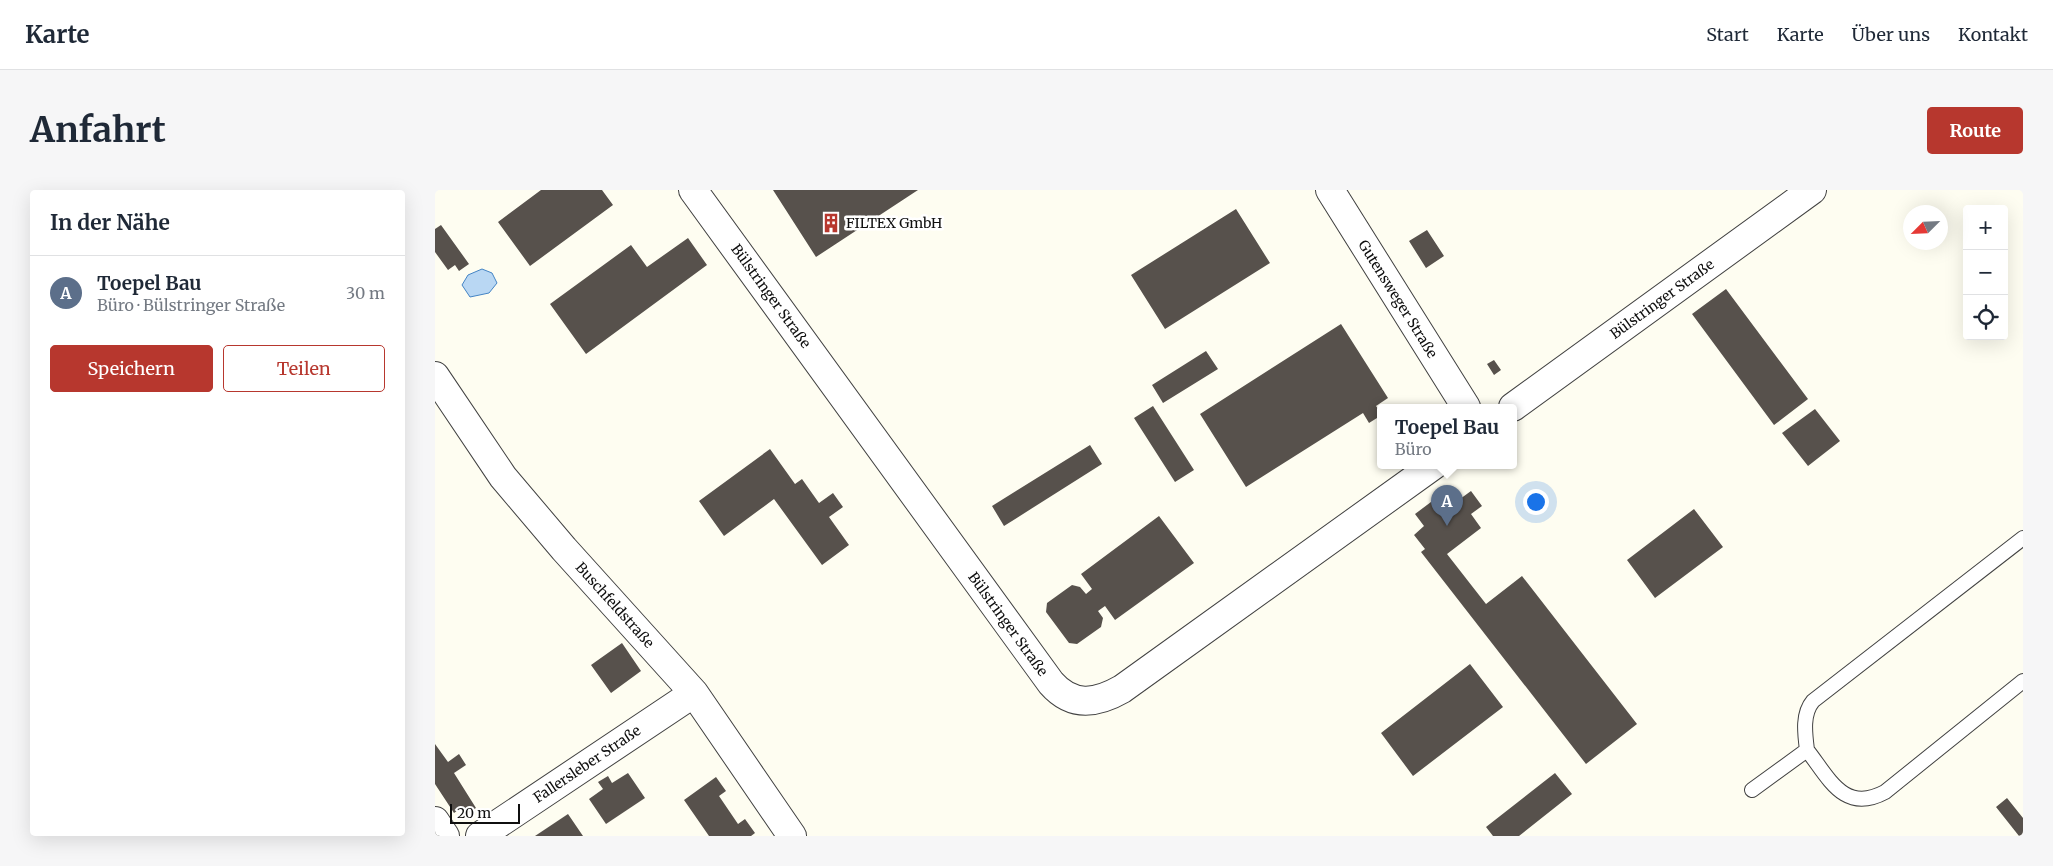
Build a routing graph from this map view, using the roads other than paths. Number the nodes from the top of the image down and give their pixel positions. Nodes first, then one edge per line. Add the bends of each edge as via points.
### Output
1 (693, 190) edge
2 (1329, 190) edge
3 (1811, 190) edge
4 (435, 376) edge
5 (1464, 404) edge
6 (1517, 404) edge
7 (1428, 469) edge
8 (2023, 538) edge
9 (2023, 682) edge
10 (694, 693) junction
11 (1807, 750) junction
12 (1752, 790) dead end
13 (435, 821) edge
14 (445, 836) edge
15 (480, 836) edge
16 (793, 836) edge

1 - 7 street, Bülstringer Straße via 1045,675 1069,698 1094,702 1122,689
2 - 5 street, Gutensweger Straße
3 - 6 street, Bülstringer Straße
4 - 10 street, Buschfeldstraße via 503,477
8 - 11 lane via 1813,701 1806,719
9 - 11 lane via 1885,792 1873,797 1854,799 1844,795
10 - 15 street, Fallersleber Straße
10 - 16 street, Buschfeldstraße
11 - 12 lane
13 - 14 street

